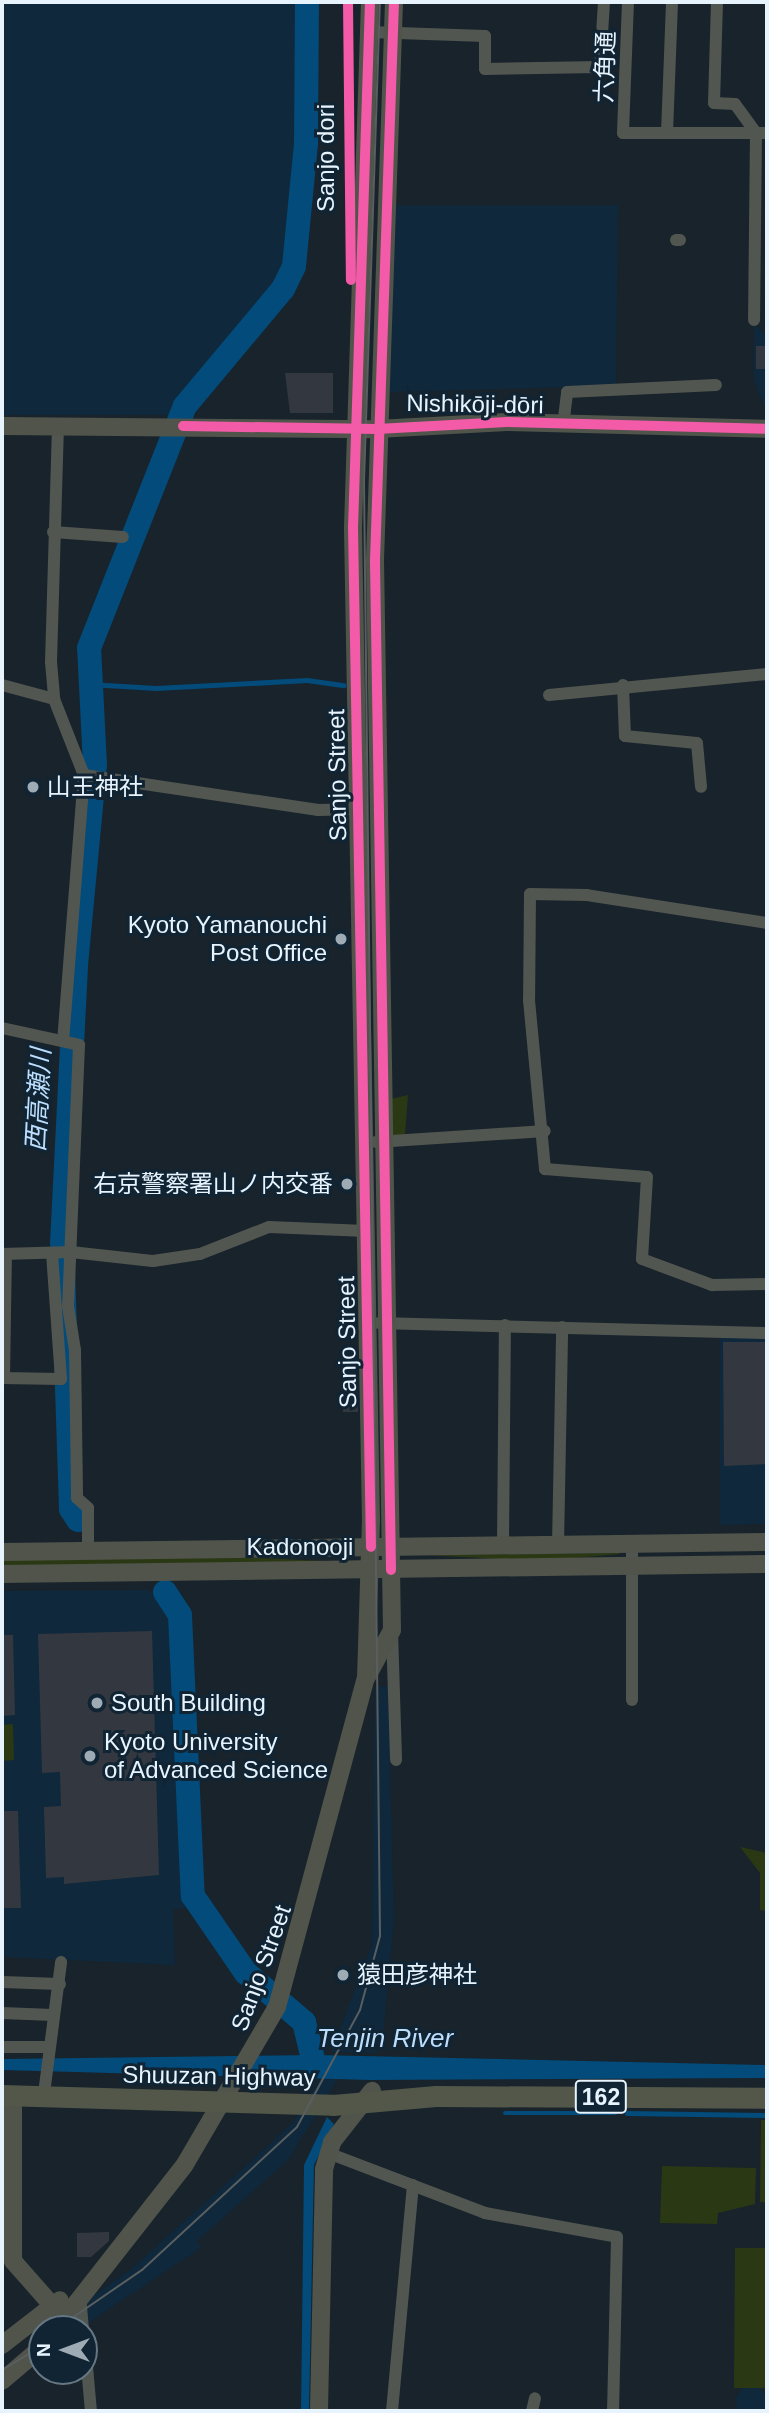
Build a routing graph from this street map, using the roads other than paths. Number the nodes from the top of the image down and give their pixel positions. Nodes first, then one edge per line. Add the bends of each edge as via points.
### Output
1 (370, 2) edge
2 (394, 2) edge
3 (604, 2) edge
4 (628, 2) edge
5 (673, 2) edge
6 (717, 2) edge
7 (369, 32) junction
8 (392, 32) junction
9 (667, 133) junction
10 (762, 133) edge
11 (754, 320) dead end
12 (716, 385) dead end
13 (2, 426) edge
14 (58, 426) junction
15 (563, 426) junction
16 (355, 429) junction
17 (377, 429) junction
18 (767, 429) edge
19 (53, 532) junction
20 (122, 537) dead end
21 (767, 674) edge
22 (2, 685) edge
23 (623, 685) junction
24 (549, 695) dead end
25 (54, 699) junction
26 (90, 775) junction
27 (701, 787) dead end
28 (360, 809) junction
29 (767, 923) edge
30 (2, 1028) edge
31 (68, 1042) junction
32 (545, 1131) junction
33 (374, 1142) junction
34 (366, 1231) junction
35 (71, 1252) junction
36 (52, 1253) junction
37 (4, 1254) edge
38 (767, 1284) edge
39 (376, 1323) junction
40 (505, 1325) junction
41 (562, 1328) junction
42 (767, 1333) edge
43 (3, 1378) edge
44 (767, 1542) edge
45 (632, 1544) junction
46 (558, 1545) junction
47 (503, 1546) junction
48 (390, 1547) junction
49 (371, 1548) junction
50 (88, 1551) junction
51 (2, 1552) edge
52 (767, 1564) edge
53 (632, 1566) junction
54 (391, 1570) junction
55 (372, 1571) junction
56 (2, 1574) edge
57 (392, 1630) junction
58 (366, 1678) junction
59 (632, 1700) dead end
60 (397, 1760) dead end
61 (61, 1962) dead end
62 (2, 1982) edge
63 (60, 1984) junction
64 (2, 2012) edge
65 (54, 2015) junction
66 (2, 2047) edge
67 (46, 2049) junction
68 (45, 2084) junction
69 (6, 2092) edge
70 (230, 2092) junction
71 (365, 2097) junction
72 (336, 2098) junction
73 (767, 2098) edge
74 (343, 2126) junction
75 (333, 2155) junction
76 (412, 2185) junction
77 (97, 2270) junction
78 (80, 2293) junction
79 (56, 2315) edge
80 (65, 2315) edge
81 (65, 2315) edge
82 (82, 2315) edge
83 (28, 2334) edge
84 (2, 2345) edge
85 (28, 2362) edge
86 (2, 2381) edge
87 (88, 2385) edge
88 (535, 2398) dead end
89 (91, 2411) edge
90 (319, 2411) edge
91 (392, 2411) edge
92 (532, 2411) edge
93 (613, 2411) edge

1 - 7 main road, Sanjo Street
2 - 8 main road, Sanjo Street
3 - 8 street via 600,67 485,69 485,36
4 - 9 street, 六角通 via 623,133
5 - 9 street
6 - 10 street via 714,103 735,104
7 - 8 street
7 - 16 main road, Sanjo Street
8 - 17 main road, Sanjo Street
9 - 10 street
10 - 11 street
12 - 15 street via 567,392
13 - 14 main road, Nishikōji-dōri
14 - 16 main road, Nishikōji-dōri
14 - 19 street
15 - 17 main road, Nishikōji-dōri via 405,423
15 - 18 main road, Nishikōji-dōri
16 - 17 main road, Nishikōji-dōri
16 - 28 main road, Sanjo Street
17 - 33 main road, Sanjo Street
19 - 20 street
19 - 25 street
21 - 23 street
22 - 25 street
23 - 24 street
23 - 27 street via 625,736 697,743
25 - 26 street
26 - 28 street via 318,810
26 - 31 street
28 - 33 main road, Sanjo Street
29 - 32 street via 587,895 530,894 529,1000
30 - 31 street
31 - 35 street via 79,1045
32 - 33 street
32 - 38 street via 545,1168 647,1177 642,1259 712,1285
33 - 34 main road, Sanjo Street
33 - 39 main road, Sanjo Street
34 - 35 street via 269,1227 200,1254 153,1261
34 - 39 main road, Sanjo Street
35 - 36 street
35 - 50 street via 77,1498 88,1507
36 - 37 street
36 - 43 street via 61,1379
37 - 43 street
39 - 40 street
39 - 48 main road, Sanjo Street
39 - 49 main road, Sanjo Street
40 - 41 street
40 - 47 street
41 - 42 street
41 - 46 street
44 - 45 main road, Kadonooji
45 - 46 main road, Kadonooji
45 - 53 street
46 - 47 main road, Kadonooji
47 - 48 main road, Kadonooji
48 - 49 main road, Kadonooji
48 - 54 main road, Sanjo Street
49 - 50 main road, Kadonooji
49 - 55 main road, Sanjo Street
50 - 51 main road, Kadonooji
52 - 53 main road, Kadonooji
53 - 54 main road, Kadonooji
53 - 59 street
54 - 55 main road, Kadonooji
54 - 57 main road, Sanjo Street
55 - 56 main road, Kadonooji
55 - 58 main road, Sanjo Street
57 - 58 main road, Sanjo Street
57 - 60 street
58 - 70 main road, Sanjo Street via 280,2000 256,2052
61 - 63 street
62 - 63 street
63 - 65 street
64 - 65 street
65 - 67 street
66 - 67 street
67 - 68 street
68 - 69 highway, Shuuzan Highway / 162
68 - 70 highway, Shuuzan Highway / 162
69 - 70 highway, Shuuzan Highway / 162
69 - 79 main road via 13,2261
70 - 72 highway, Shuuzan Highway / 162
70 - 77 main road, Sanjo Street via 171,2185
71 - 72 highway, Shuuzan Highway / 162
71 - 73 highway, Shuuzan Highway / 162
71 - 74 main road
71 - 75 main road
72 - 74 main road
74 - 75 main road
75 - 76 street
75 - 90 main road via 323,2205
76 - 91 street
76 - 93 street via 485,2213 617,2237
77 - 78 main road, Sanjo Street
77 - 80 main road, Sanjo Street
78 - 81 main road, Sanjo Street
78 - 82 street
83 - 84 main road, Sanjo Street
85 - 86 main road
87 - 89 street
88 - 92 street

